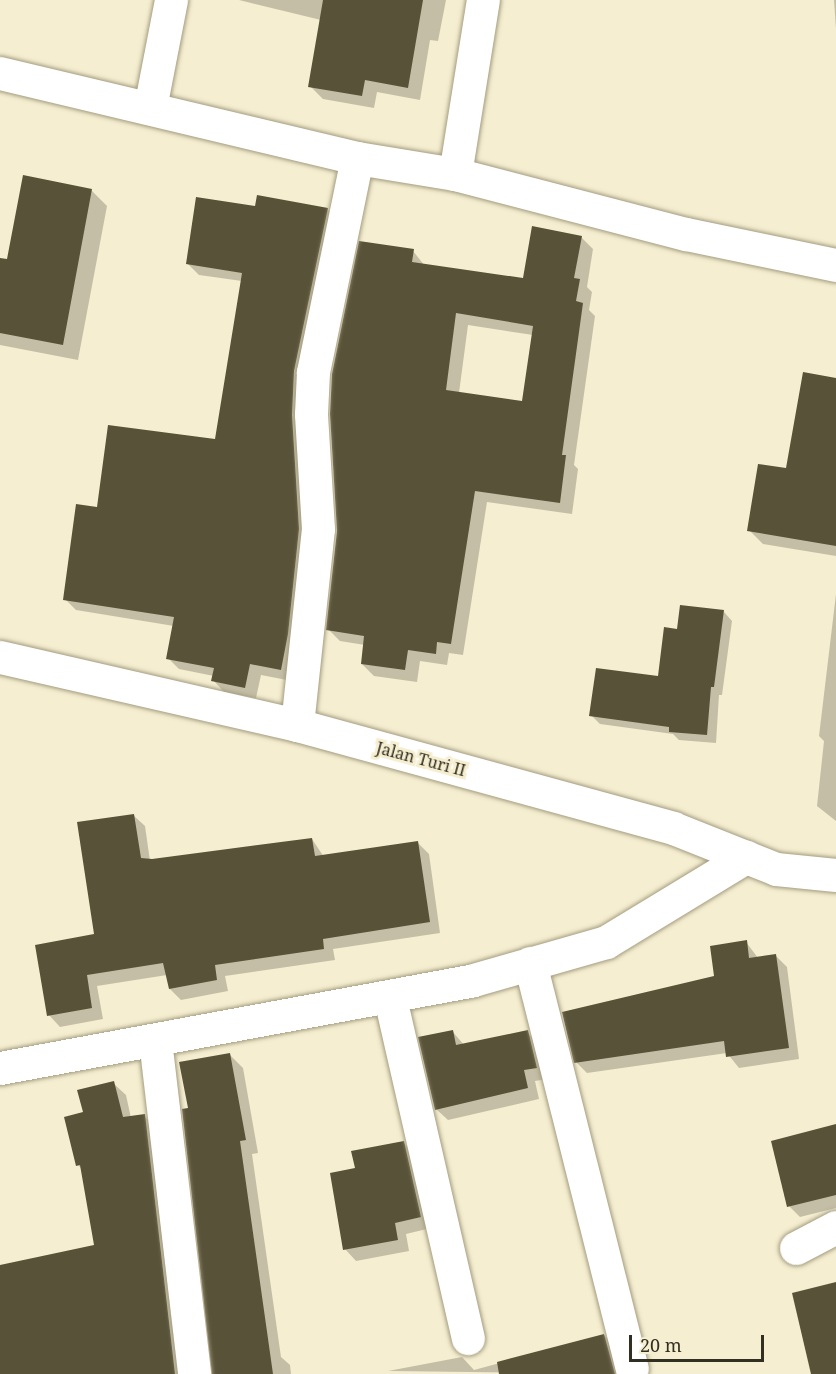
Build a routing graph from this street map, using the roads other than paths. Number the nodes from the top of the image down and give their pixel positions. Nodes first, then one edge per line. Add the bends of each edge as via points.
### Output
1 (171, 0) edge
2 (483, 0) edge
3 (0, 73) edge
4 (150, 108) junction
5 (357, 158) junction
6 (455, 174) junction
7 (836, 265) edge
8 (0, 657) edge
9 (297, 725) junction
10 (746, 857) junction
11 (836, 875) edge
12 (530, 963) junction
13 (390, 998) junction
14 (155, 1040) junction
15 (0, 1068) edge
16 (836, 1227) edge
17 (796, 1248) dead end
18 (468, 1338) dead end
19 (632, 1368) dead end
20 (194, 1374) edge

1 - 4 street
2 - 6 street
3 - 4 street
4 - 5 street
5 - 6 street
5 - 9 street via 313,372 311,414 319,518
6 - 7 street via 686,234
8 - 9 street, Jalan Turi II
9 - 10 street, Jalan Turi II via 673,828
10 - 11 street, Jalan Turi II via 776,869
10 - 12 street via 606,942
12 - 13 street
12 - 19 street
13 - 14 street
13 - 18 street
14 - 15 street
14 - 20 street
16 - 17 street

